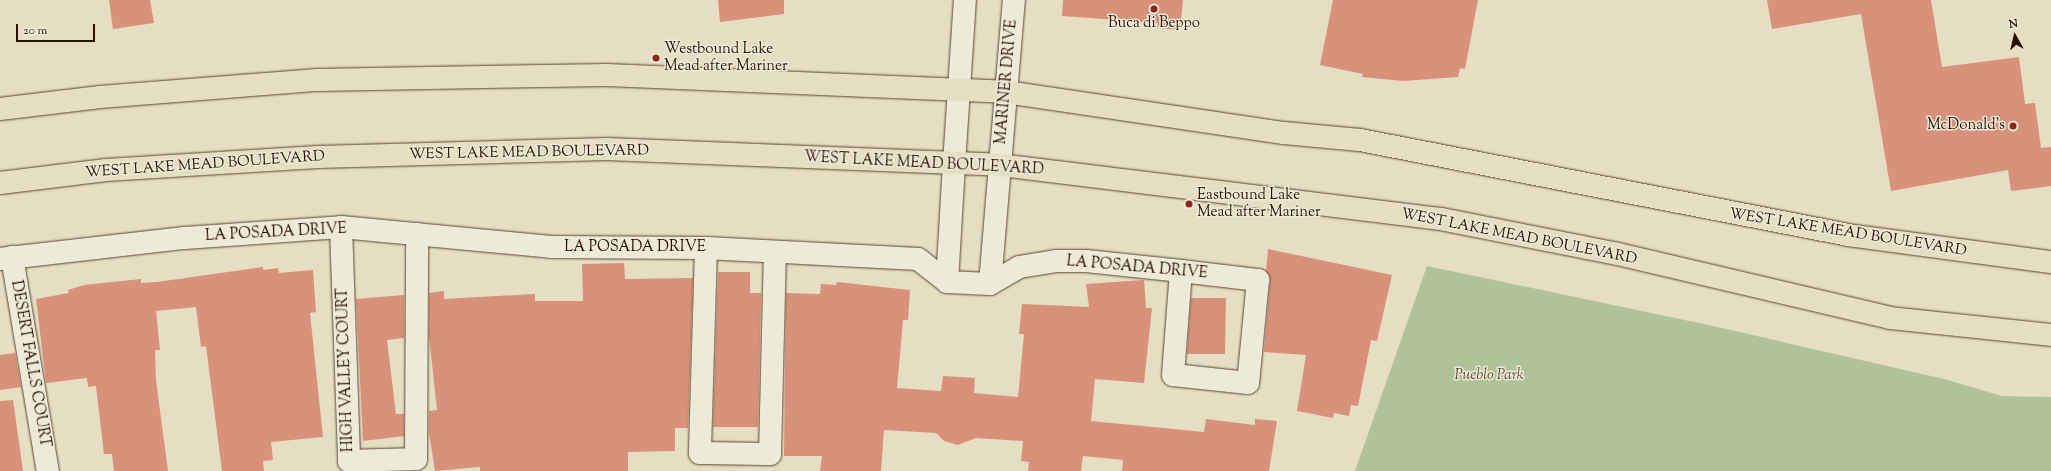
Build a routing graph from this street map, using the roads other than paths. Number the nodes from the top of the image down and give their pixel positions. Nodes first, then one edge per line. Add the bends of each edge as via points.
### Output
1 (965, 0) edge
2 (1014, 0) edge
3 (959, 90) junction
4 (1006, 92) junction
5 (0, 109) edge
6 (954, 164) junction
7 (1000, 165) junction
8 (0, 183) edge
9 (341, 227) junction
10 (417, 234) junction
11 (706, 248) junction
12 (775, 252) junction
13 (6, 258) edge
14 (2051, 262) edge
15 (1181, 271) junction
16 (947, 282) junction
17 (990, 284) junction
18 (2051, 336) edge
19 (48, 471) edge

1 - 3 street
2 - 4 street, MARINER DRIVE
3 - 4 main road, WEST LAKE MEAD BOULEVARD
3 - 5 main road, WEST LAKE MEAD BOULEVARD via 607,75 325,80 100,97
3 - 6 street
4 - 7 street, MARINER DRIVE
4 - 14 main road, WEST LAKE MEAD BOULEVARD via 1284,133 1360,140 1848,236
6 - 7 main road, WEST LAKE MEAD BOULEVARD
6 - 8 main road, WEST LAKE MEAD BOULEVARD via 607,148 318,157 106,170
6 - 16 street
7 - 17 street, MARINER DRIVE
7 - 18 main road, WEST LAKE MEAD BOULEVARD via 1441,219 1618,254 1890,318
9 - 10 street, LA POSADA DRIVE
9 - 10 street, HIGH VALLEY COURT via 349,461 416,459
9 - 13 street, LA POSADA DRIVE via 185,238
10 - 11 street, LA POSADA DRIVE via 551,248
11 - 12 street, LA POSADA DRIVE
11 - 12 street via 700,453 770,454
12 - 16 street, LA POSADA DRIVE via 918,259
13 - 19 street, DESERT FALLS COURT
15 - 15 street, LA POSADA DRIVE via 1173,375 1248,383 1258,280
15 - 17 street, LA POSADA DRIVE via 1056,261 1019,267
16 - 17 street

